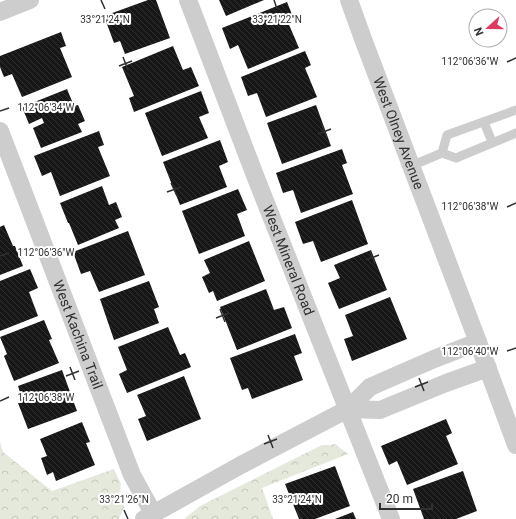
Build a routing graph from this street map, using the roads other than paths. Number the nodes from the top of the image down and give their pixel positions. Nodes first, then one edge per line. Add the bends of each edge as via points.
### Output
1 (30, 0) edge
2 (188, 0) edge
3 (349, 0) edge
4 (0, 12) edge
5 (516, 110) edge
6 (484, 122) junction
7 (0, 130) edge
8 (516, 133) edge
9 (492, 142) junction
10 (442, 153) junction
11 (411, 166) junction
12 (478, 342) junction
13 (488, 368) junction
14 (404, 372) junction
15 (413, 396) junction
16 (348, 410) junction
17 (516, 445) edge
18 (148, 516) edge
19 (391, 519) edge

1 - 4 street
2 - 16 street, West Mineral Road
3 - 11 street, West Olney Avenue
5 - 6 lane
6 - 9 lane
6 - 10 lane via 447,135
7 - 18 street, West Kachina Trail
8 - 9 lane
9 - 10 lane via 456,158
10 - 11 lane
11 - 12 street, West Olney Avenue
12 - 13 street, West Olney Avenue
12 - 14 street
13 - 15 street
13 - 17 street, West Olney Avenue
14 - 15 street
14 - 16 street via 370,388
15 - 16 street via 380,410
16 - 18 street
16 - 19 street, West Mineral Road

